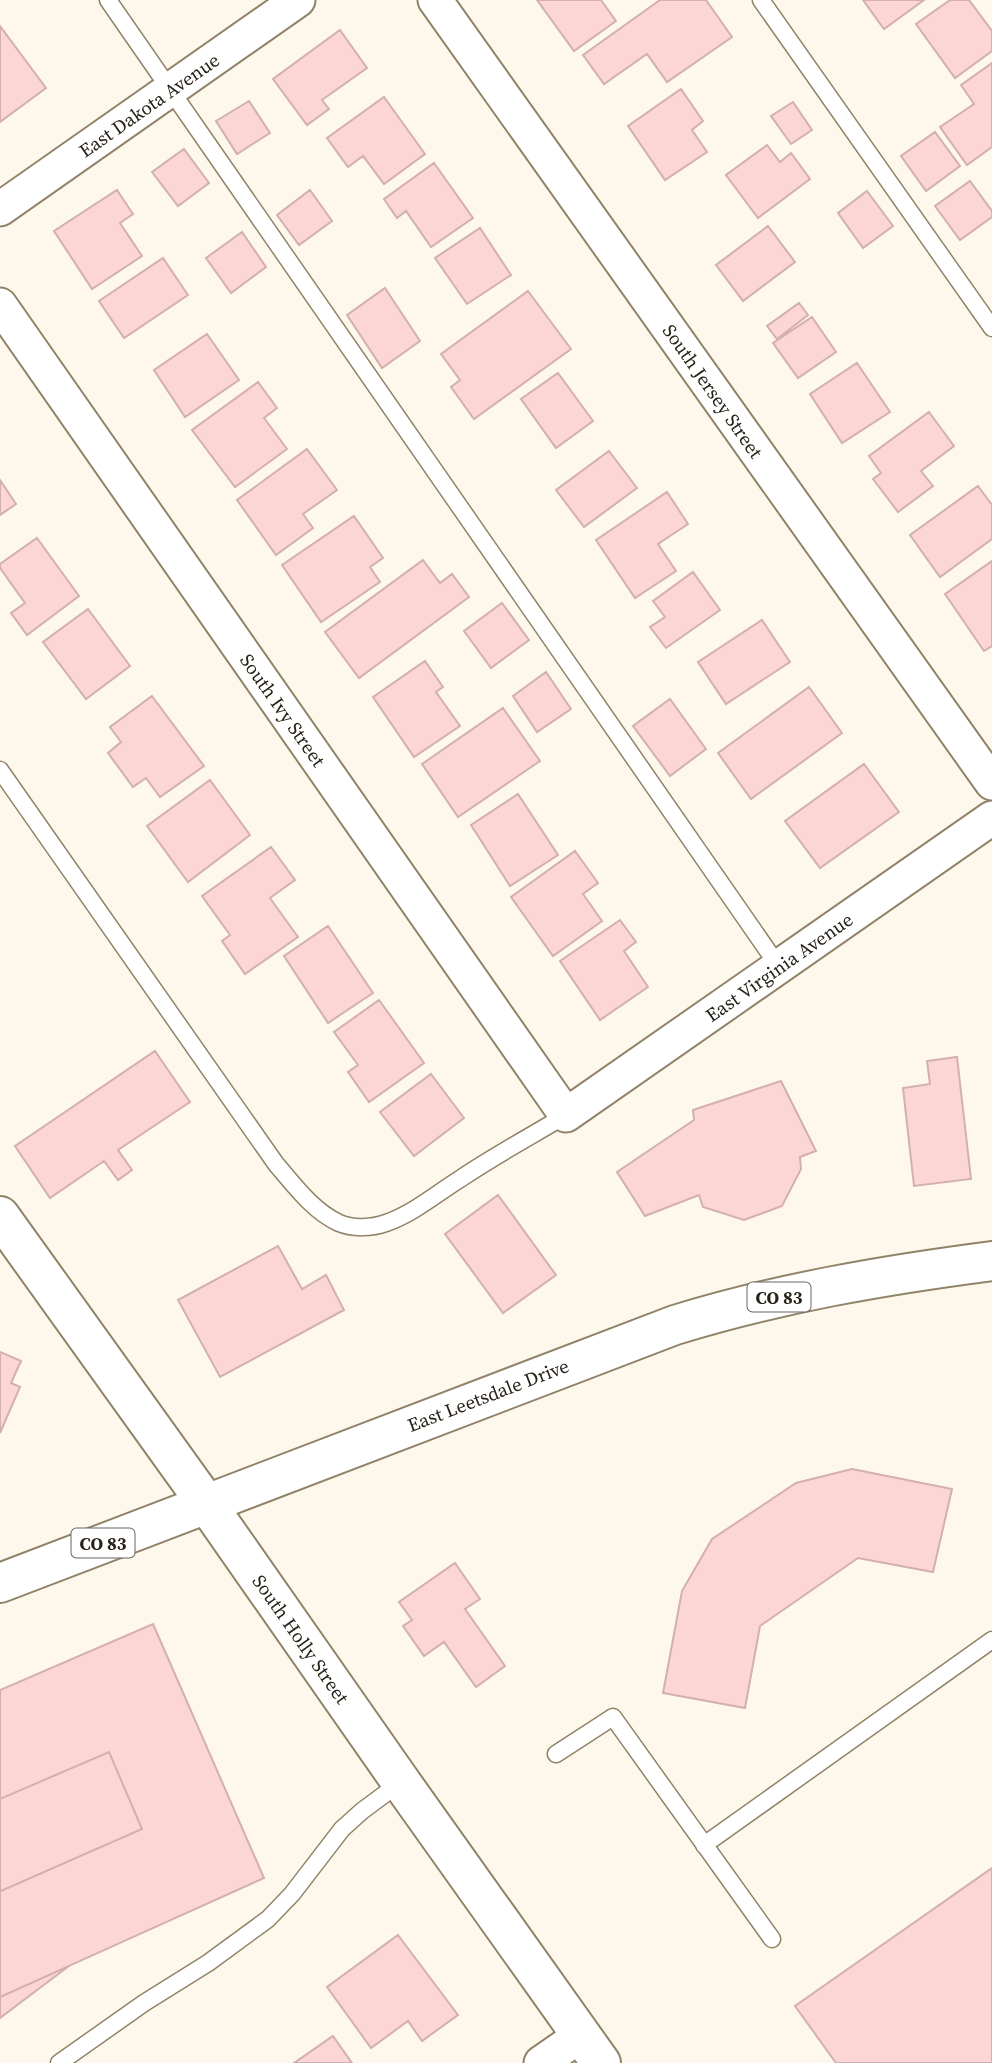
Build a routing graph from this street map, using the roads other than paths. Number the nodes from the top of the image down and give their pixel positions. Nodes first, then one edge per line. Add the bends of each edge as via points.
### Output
1 (108, 0) edge
2 (298, 0) edge
3 (435, 0) edge
4 (761, 0) edge
5 (170, 90) junction
6 (0, 209) edge
7 (0, 305) edge
8 (992, 328) edge
9 (0, 770) edge
10 (992, 783) edge
11 (992, 818) edge
12 (779, 967) junction
13 (566, 1115) junction
14 (0, 1216) edge
15 (992, 1261) edge
16 (206, 1503) junction
17 (0, 1583) edge
18 (992, 1640) edge
19 (556, 1754) dead end
20 (401, 1782) junction
21 (704, 1845) junction
22 (772, 1939) dead end
23 (591, 2049) edge
24 (60, 2063) edge
25 (541, 2063) edge

1 - 5 lane
2 - 5 street, East Dakota Avenue
3 - 10 street, South Jersey Street
4 - 8 lane
5 - 6 street, East Dakota Avenue
5 - 12 lane
7 - 13 street, South Ivy Street
9 - 13 lane via 276,1164 323,1213 361,1228 384,1224 413,1211
11 - 12 street, East Virginia Avenue
12 - 13 street, East Virginia Avenue
14 - 16 main road, South Holly Street
15 - 16 main road, East Leetsdale Drive / CO 83 via 846,1283 698,1318
16 - 17 main road, East Leetsdale Drive / CO 83
16 - 20 main road, South Holly Street
18 - 21 lane
19 - 21 lane via 613,1717
20 - 23 main road, South Holly Street
20 - 24 lane via 342,1829 268,1919
21 - 22 lane
23 - 25 street

